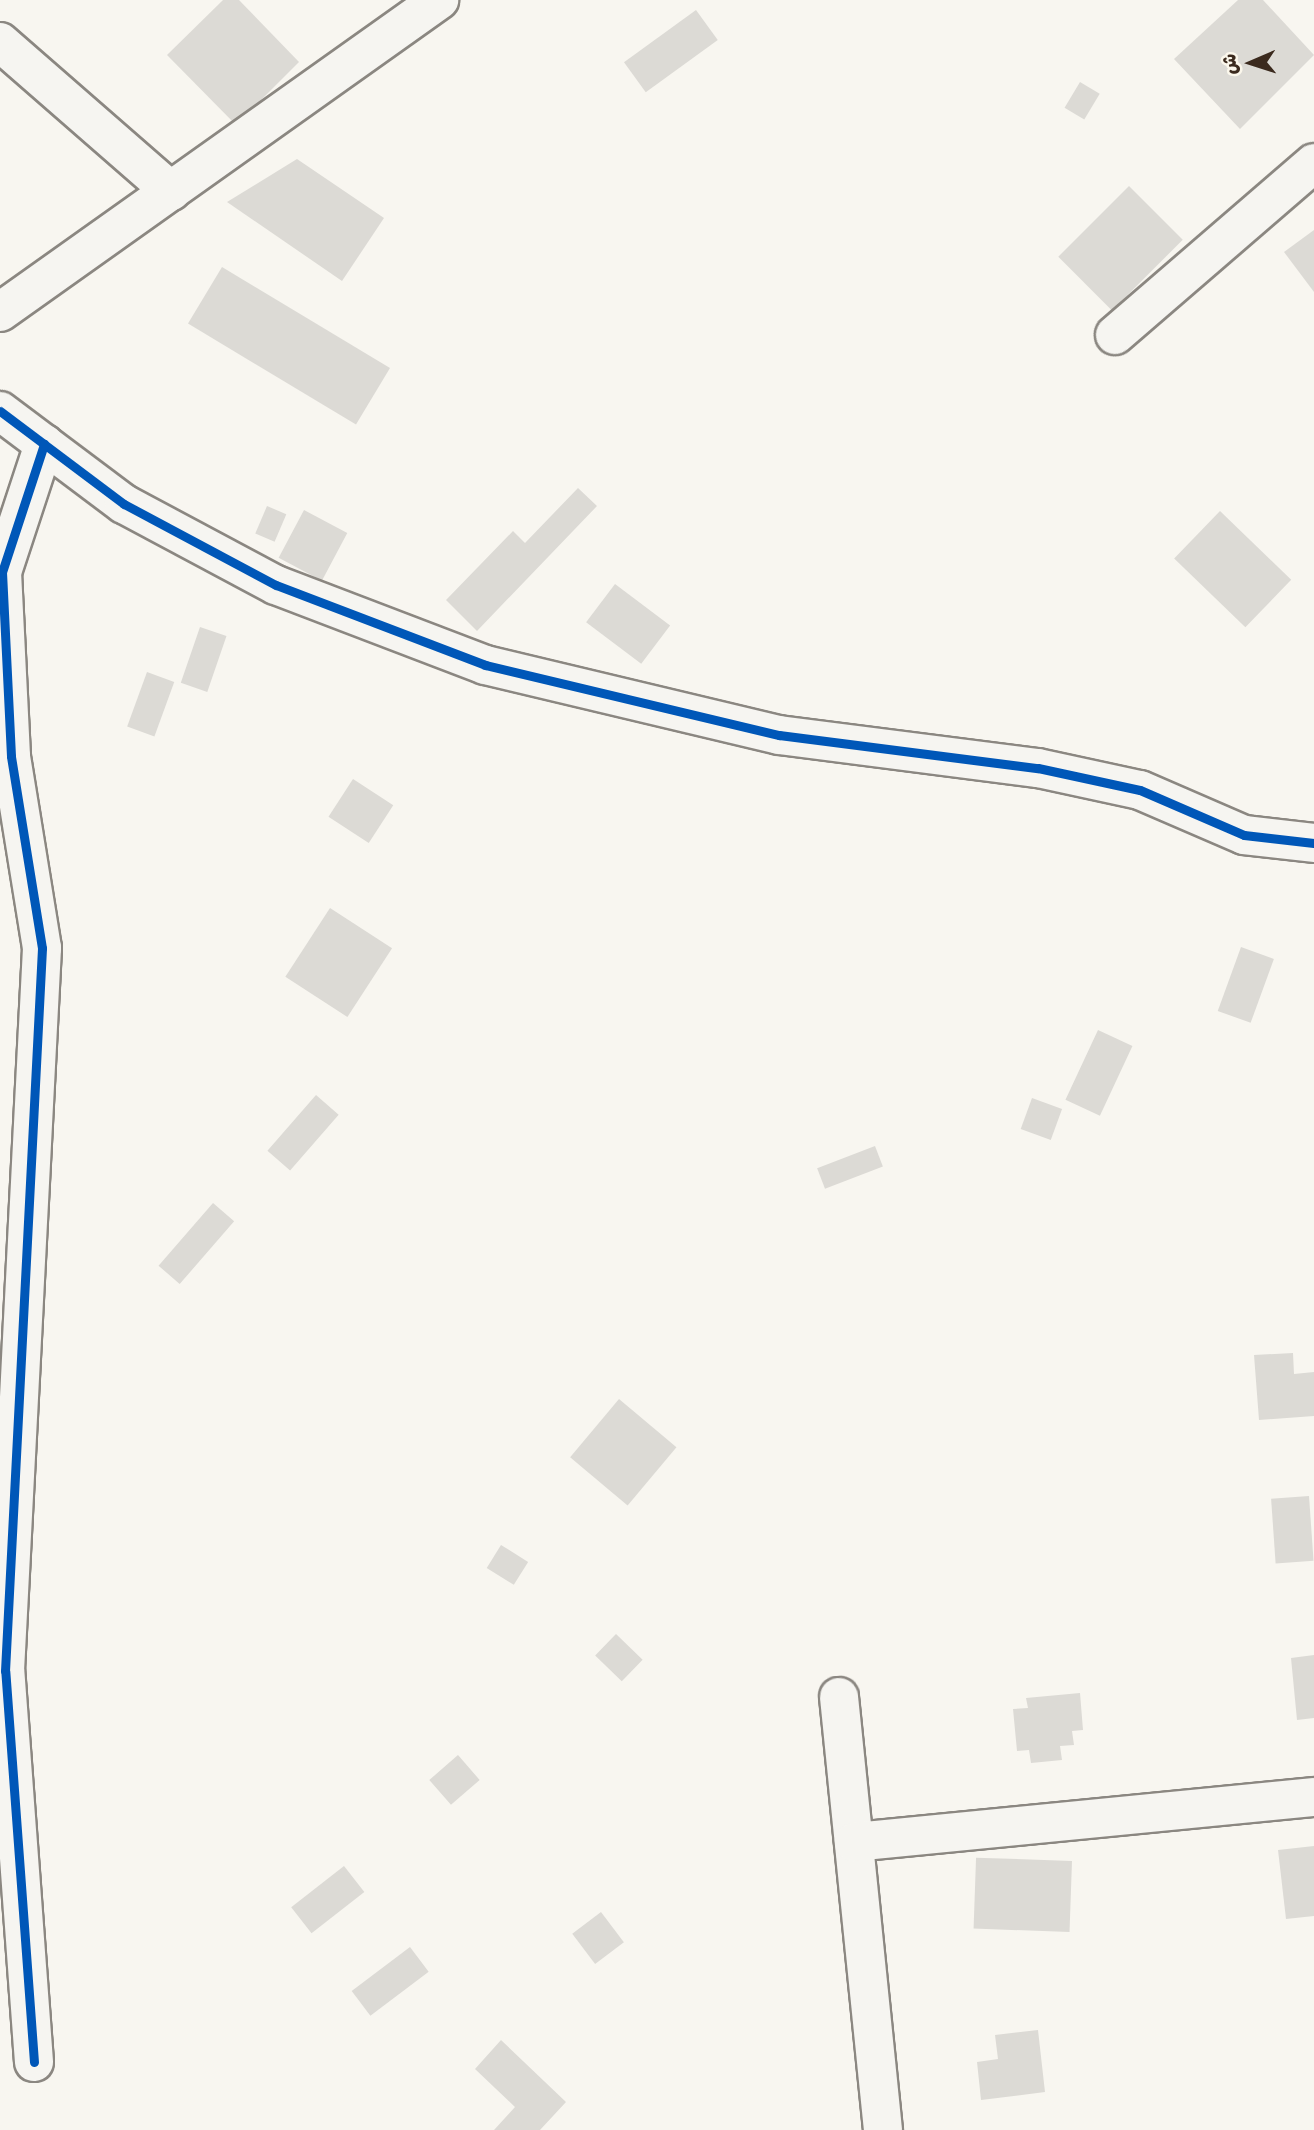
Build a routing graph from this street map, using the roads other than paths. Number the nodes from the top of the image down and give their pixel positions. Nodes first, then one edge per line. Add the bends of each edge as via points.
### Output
1 (439, 0) edge
2 (0, 42) edge
3 (1314, 163) edge
4 (171, 191) junction
5 (0, 313) edge
6 (1115, 335) dead end
7 (0, 411) edge
8 (44, 444) junction
9 (1314, 843) edge
10 (839, 1697) dead end
11 (1314, 1797) edge
12 (854, 1842) junction
13 (34, 2062) dead end
14 (883, 2130) edge

1 - 4 street
2 - 4 street
3 - 6 street
4 - 5 street
7 - 8 street
8 - 9 street via 124,504 276,585 485,665 779,735 1038,768 1140,790 1244,835
8 - 13 street via 2,572 11,755 42,948 5,1671
10 - 12 street
11 - 12 street
12 - 14 street

